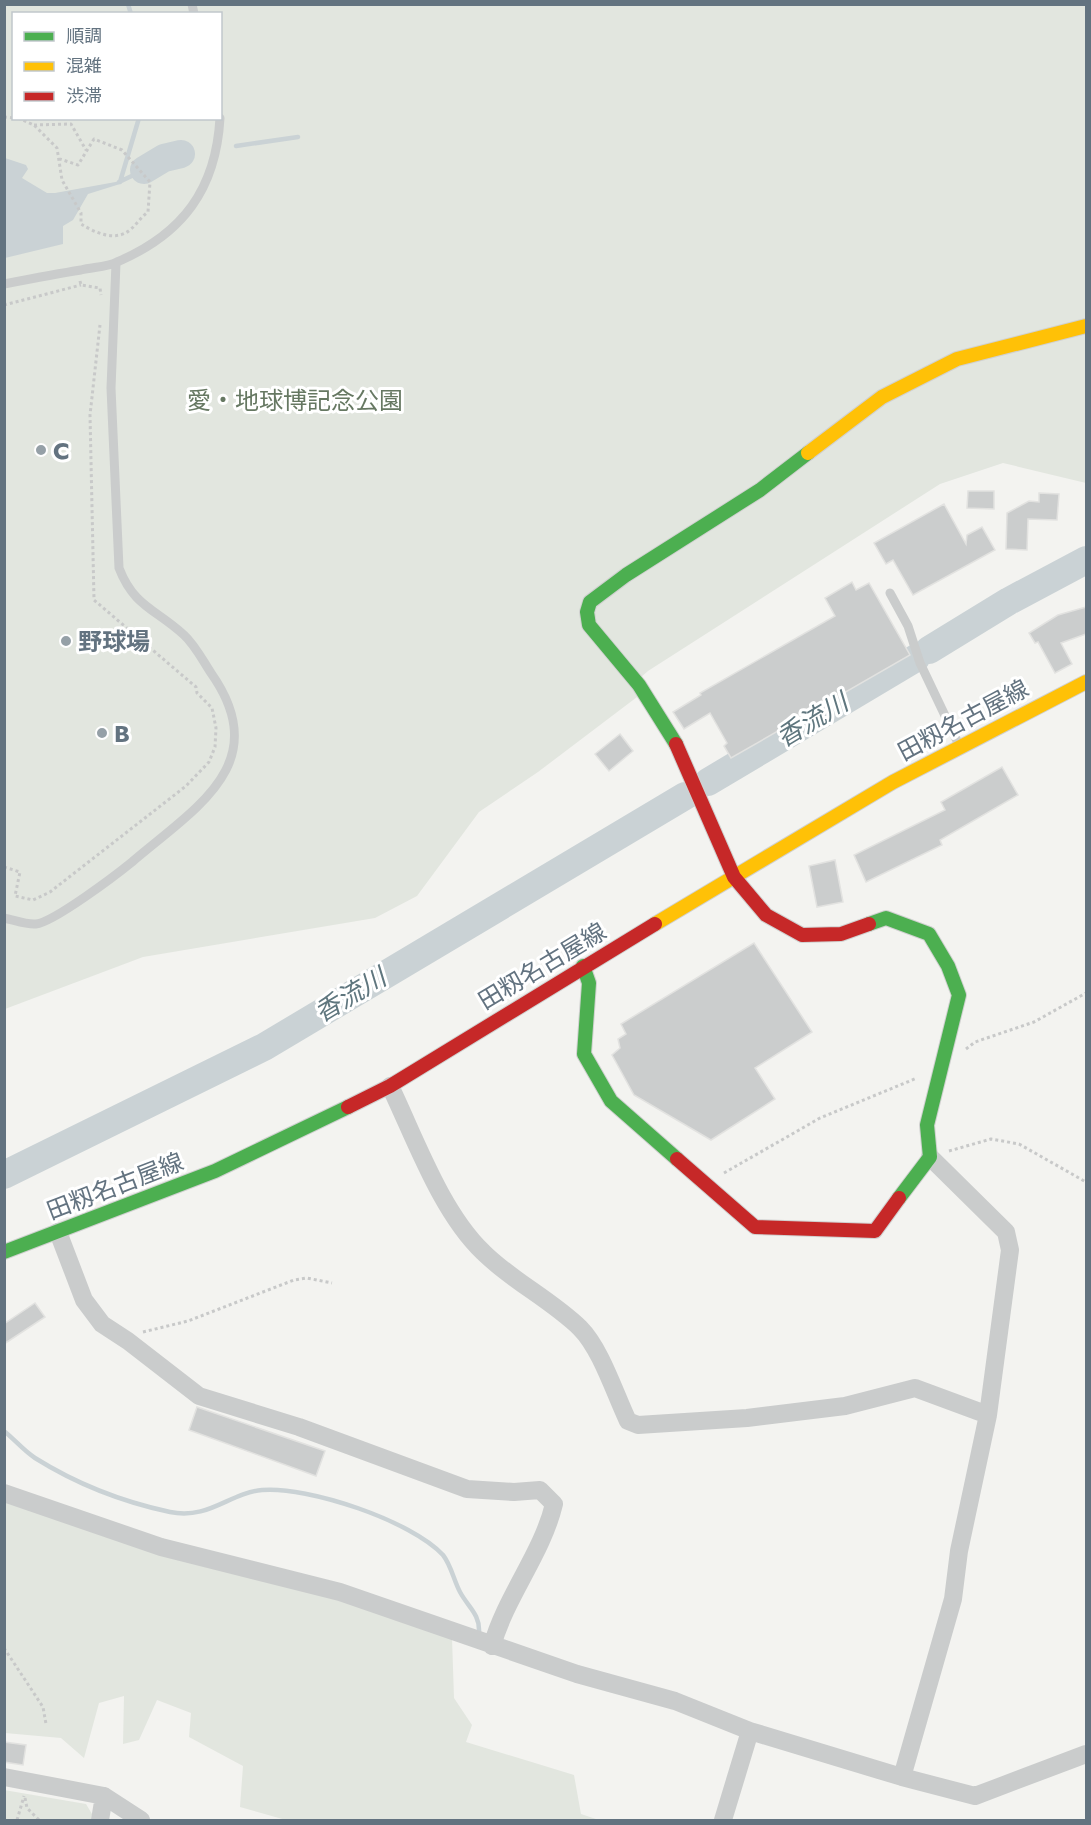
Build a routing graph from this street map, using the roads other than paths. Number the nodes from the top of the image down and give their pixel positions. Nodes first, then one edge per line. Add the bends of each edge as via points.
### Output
1 (220, 120) edge
2 (116, 263) junction
3 (4, 284) edge
4 (1086, 326) edge
5 (890, 593) dead end
6 (1086, 682) edge
7 (960, 748) junction
8 (734, 877) junction
9 (4, 918) edge
10 (583, 966) junction
11 (390, 1086) junction
12 (930, 1157) junction
13 (58, 1232) junction
14 (4, 1252) edge
15 (988, 1415) junction
16 (4, 1493) edge
17 (492, 1646) junction
18 (750, 1731) junction
19 (1086, 1754) edge
20 (902, 1777) junction
21 (4, 1778) edge
22 (104, 1796) junction
23 (100, 1821) edge
24 (141, 1821) edge
25 (723, 1821) edge

1 - 2 lane via 214,164 182,221 155,242
2 - 3 lane
2 - 9 lane via 111,388 119,568 127,588 141,604 177,630 220,686 231,708 235,734 231,759 222,781 118,874 36,924
4 - 8 street via 957,359 882,397 760,490 590,602 589,624 639,686 679,749
5 - 7 lane
6 - 7 street, 田籾名古屋線
7 - 8 street, 田籾名古屋線 via 893,782
8 - 10 street, 田籾名古屋線
8 - 12 street via 766,915 802,935 841,934 886,918 929,934 959,995 927,1125
10 - 11 street, 田籾名古屋線
10 - 12 street via 589,983 584,1054 611,1101 755,1227 874,1231
11 - 13 street, 田籾名古屋線 via 215,1171
11 - 15 street via 453,1217 483,1253 581,1329 628,1421 638,1425 758,1417 845,1406 915,1388
12 - 15 street via 1006,1232 1010,1250
13 - 14 street, 田籾名古屋線
13 - 17 street via 84,1300 102,1324 199,1396 299,1427 467,1489 540,1490 554,1504 549,1522 512,1594
15 - 20 street via 959,1551 953,1599
16 - 17 street via 161,1547 339,1592
17 - 18 street via 675,1701
18 - 20 street
18 - 25 street
19 - 20 street via 975,1796
21 - 22 street via 25,1787
22 - 23 street
22 - 24 street

